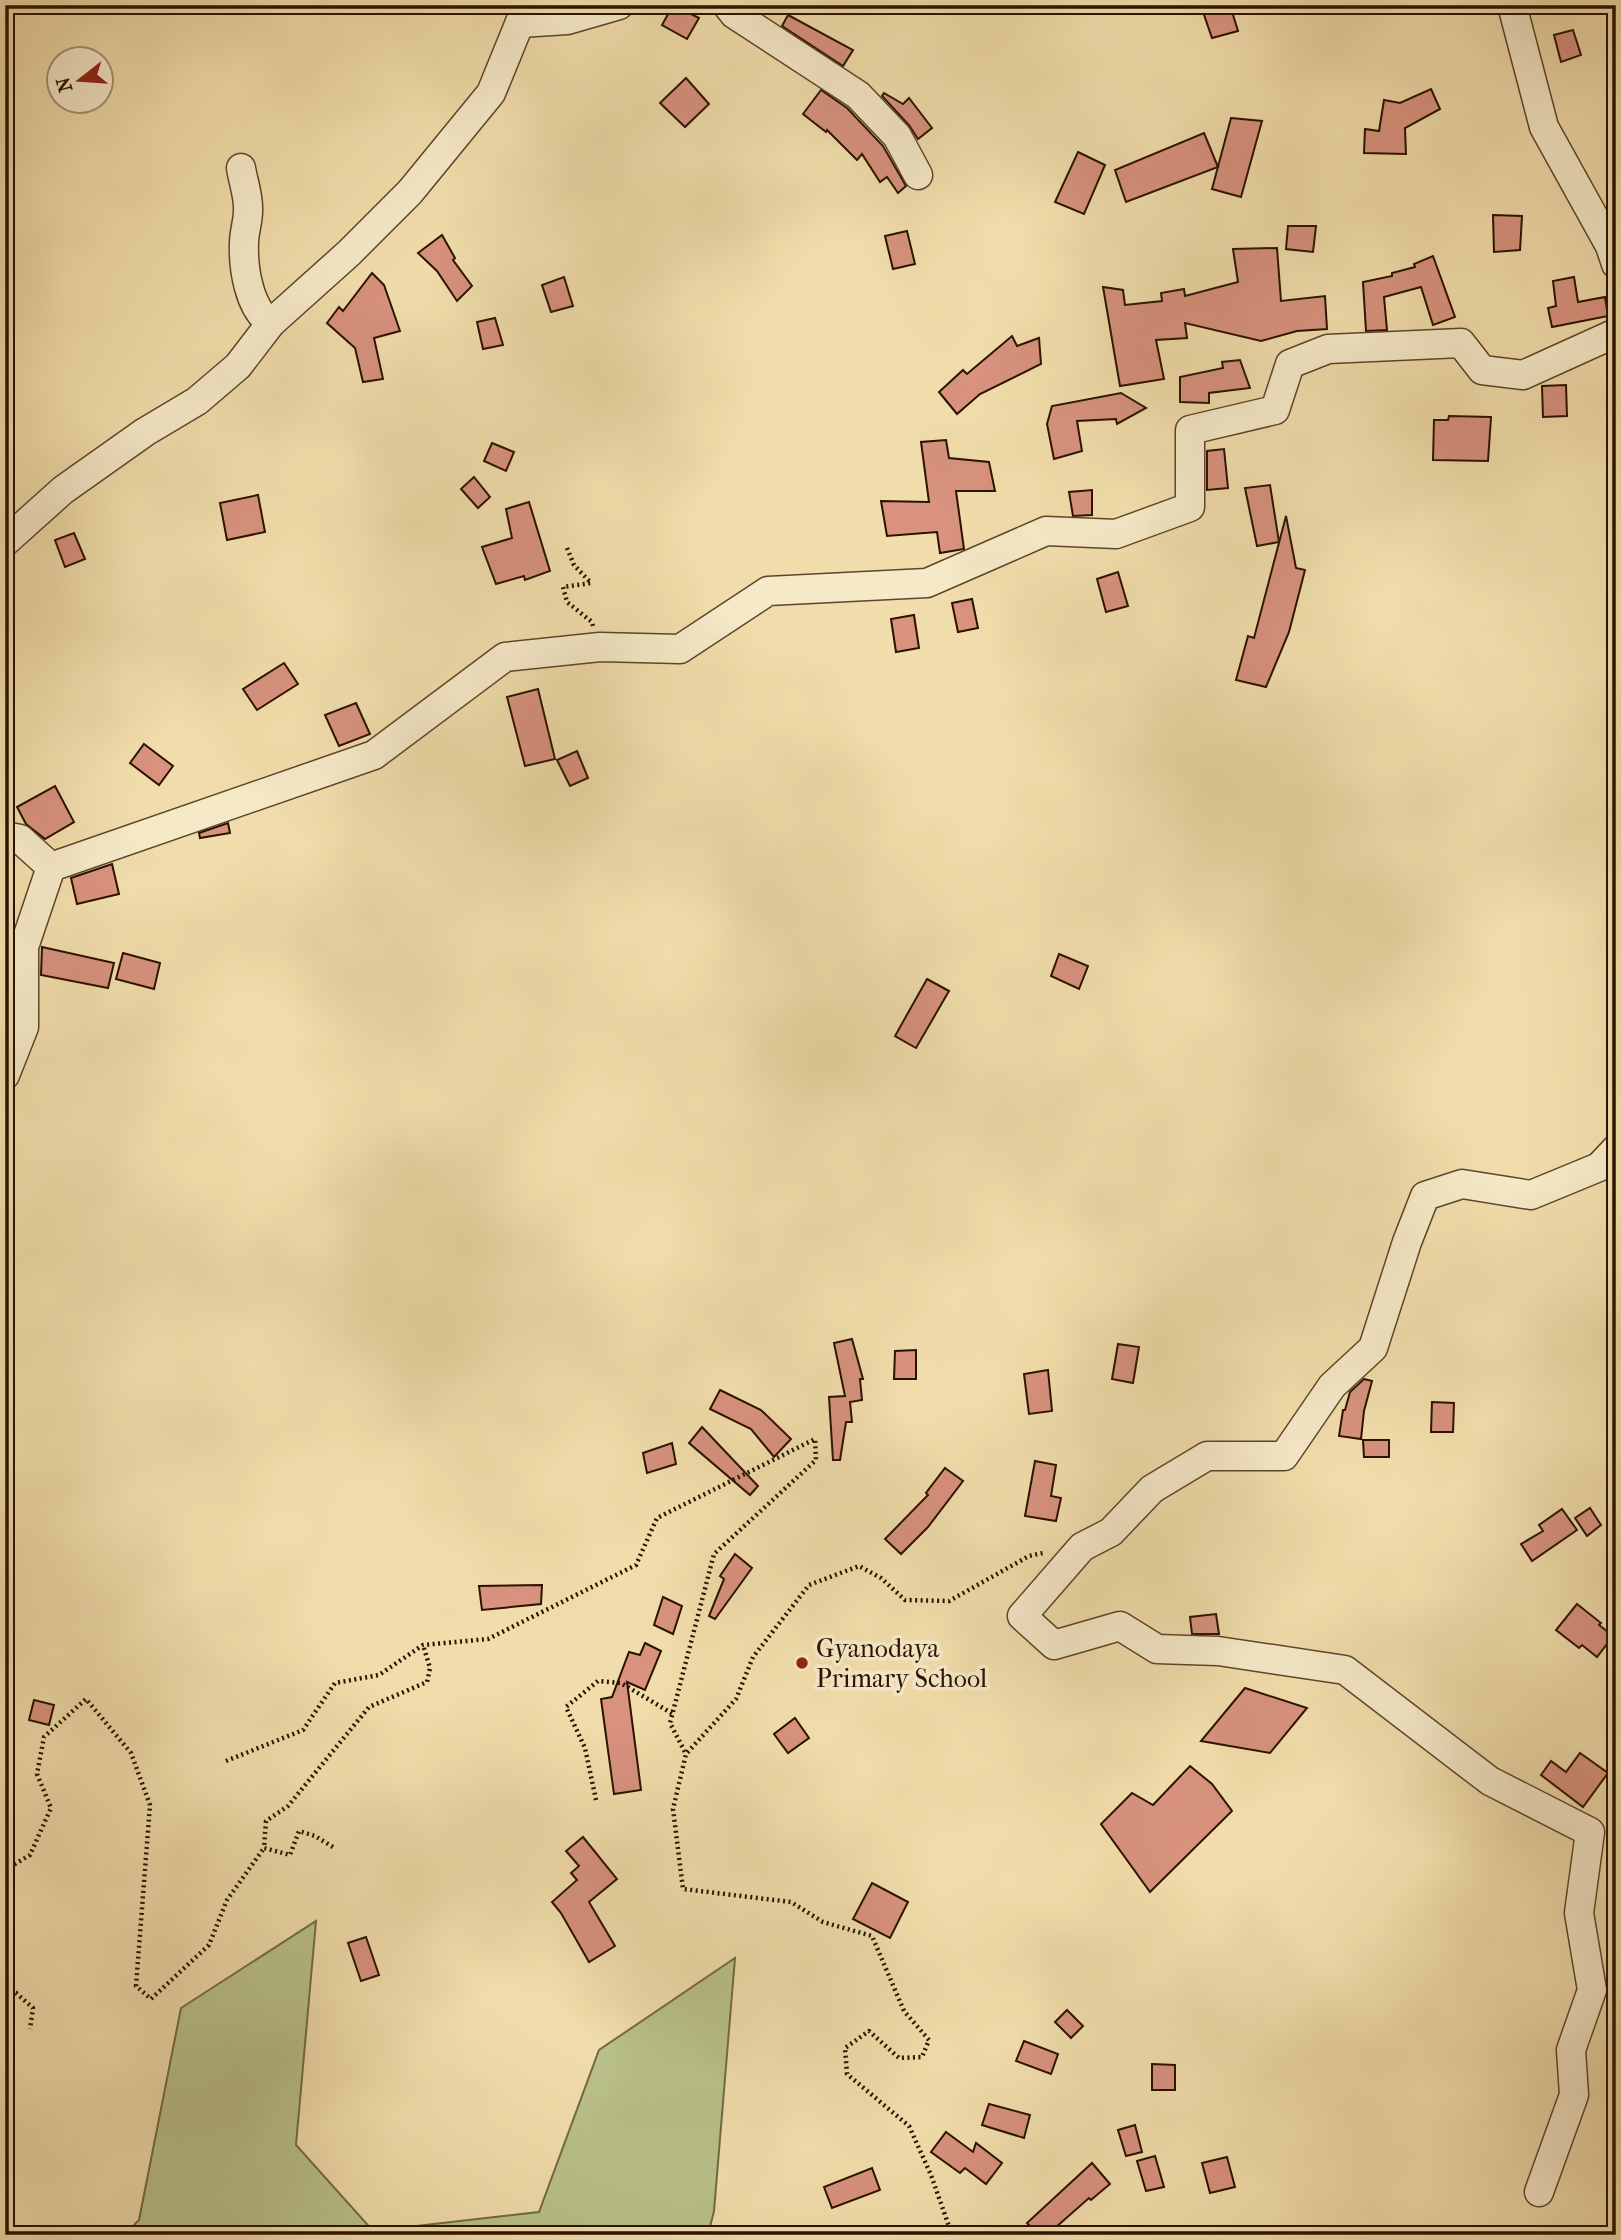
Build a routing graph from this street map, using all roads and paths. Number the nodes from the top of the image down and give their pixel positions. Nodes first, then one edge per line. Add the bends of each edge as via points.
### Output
1 (619, 5) edge
2 (727, 5) edge
3 (1512, 5) edge
4 (524, 14) edge
5 (241, 168) dead end
6 (918, 175) dead end
7 (1616, 264) edge
8 (271, 323) junction
9 (1616, 333) edge
10 (5, 542) edge
11 (567, 548) dead end
12 (600, 647) junction
13 (5, 836) edge
14 (51, 867) junction
15 (5, 1075) edge
16 (1616, 1149) edge
17 (1082, 1548) junction
18 (423, 1645) junction
19 (674, 1714) junction
20 (686, 1754) junction
21 (226, 1761) dead end
22 (596, 1800) dead end
23 (264, 1847) junction
24 (333, 1847) dead end
25 (5, 1870) edge
26 (5, 1990) edge
27 (30, 2029) dead end
28 (1539, 2192) dead end
29 (952, 2235) edge

1 - 4 street via 567,20
2 - 6 street via 858,95 897,136
3 - 7 street via 1544,127
4 - 8 street via 491,93 410,192
5 - 8 street via 249,208 245,269 262,317
8 - 10 street via 238,366 197,401 63,490
9 - 12 street via 1523,375 1482,370 1461,343 1328,349 1290,365 1275,410 1190,430 1190,507 1116,534 1045,531 927,583 768,592 680,649
11 - 12 path via 574,565 591,583 563,587 567,602 592,622
12 - 14 street via 505,657 374,755
13 - 14 street via 20,839
14 - 15 street via 24,947 24,1027
16 - 17 street via 1599,1167 1531,1195 1462,1184 1425,1196 1373,1348 1332,1386 1284,1456 1207,1457 1152,1489 1111,1532
17 - 20 path via 1028,1556 949,1601 905,1600 859,1566 809,1586 753,1657 736,1699
17 - 28 street via 1022,1616 1054,1645 1119,1626 1157,1648 1218,1651 1345,1670 1490,1781 1590,1832 1579,1913 1592,1990 1571,2050 1574,2095
18 - 19 path via 488,1639 636,1565 657,1518 815,1439 816,1460 714,1554
18 - 21 path via 379,1675 335,1683 303,1730
18 - 23 path via 430,1668 426,1682 369,1707 288,1806 266,1821
19 - 20 path via 670,1723
19 - 22 path via 621,1683 598,1681 566,1707 585,1748
20 - 29 path via 673,1809 683,1889 791,1902 822,1922 872,1936 904,2011 929,2040 922,2057 899,2058 869,2031 845,2048 847,2074 909,2126
23 - 24 path via 290,1855 299,1831
23 - 25 path via 227,1900 209,1945 151,1999 136,1986 150,1805 131,1753 86,1699 44,1737 37,1774 51,1808 30,1855
26 - 27 path via 33,2008

